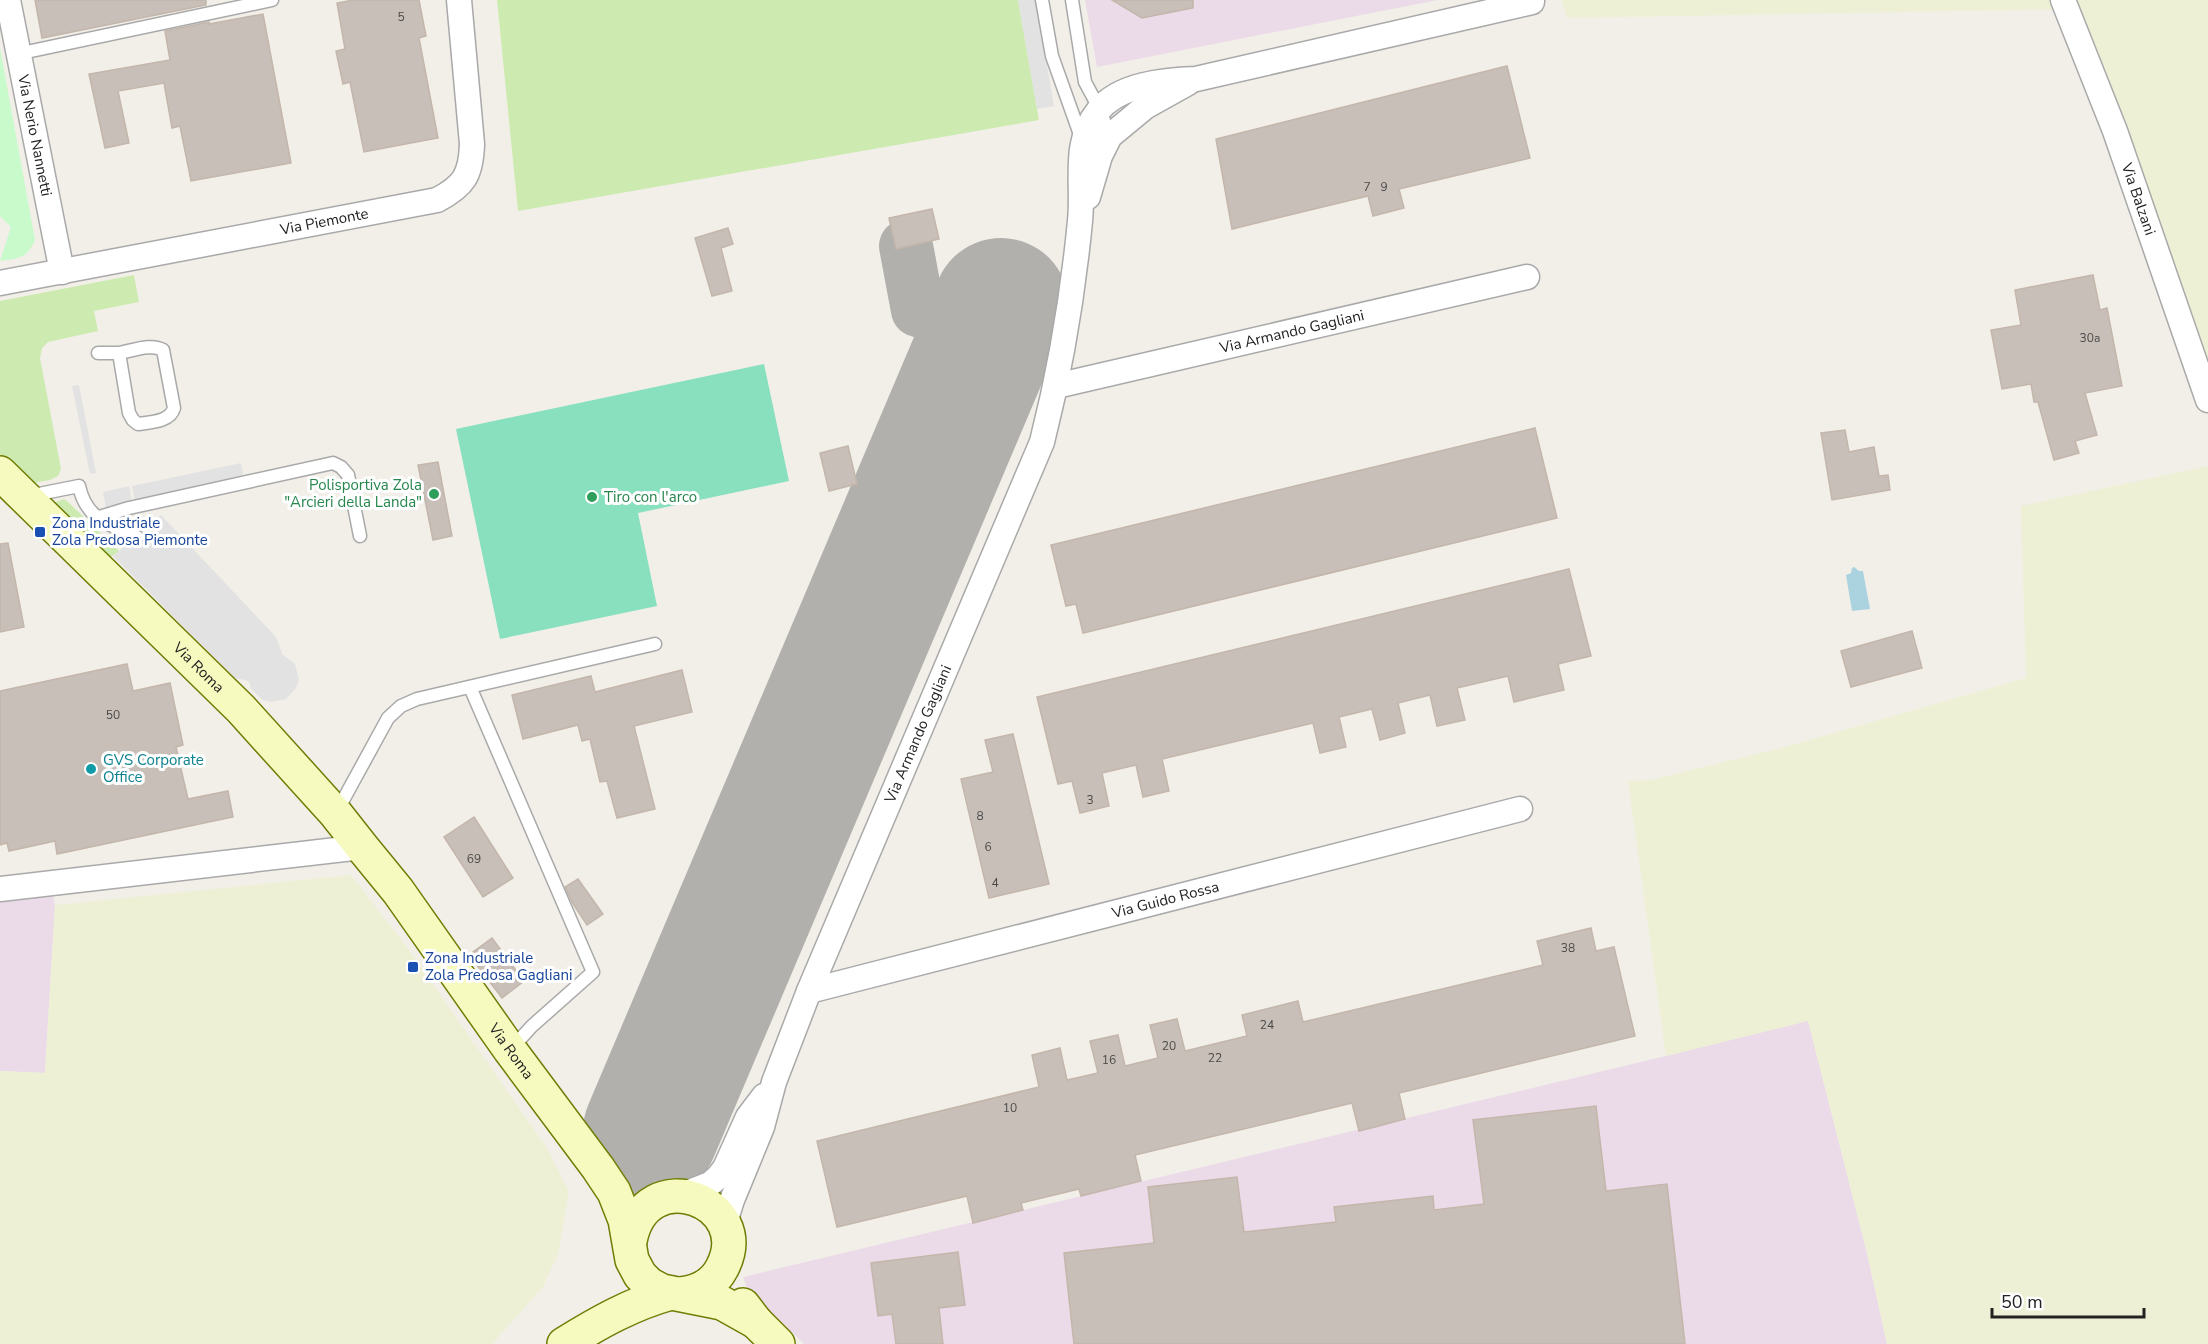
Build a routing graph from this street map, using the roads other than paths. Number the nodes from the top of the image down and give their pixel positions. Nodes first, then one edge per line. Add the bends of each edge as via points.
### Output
1 (8, 0) edge
2 (272, 0) edge
3 (459, 0) edge
4 (1042, 0) edge
5 (1072, 0) edge
6 (2063, 0) edge
7 (1532, 1) edge
8 (17, 54) junction
9 (1196, 79) junction
10 (1099, 108) junction
11 (1110, 135) junction
12 (1083, 144) junction
13 (1080, 219) junction
14 (62, 272) junction
15 (1527, 277) dead end
16 (0, 283) edge
17 (98, 352) dead end
18 (119, 353) junction
19 (1056, 386) junction
20 (2208, 400) edge
21 (0, 473) edge
22 (25, 497) junction
23 (96, 518) junction
24 (360, 536) dead end
25 (136, 537) dead end
26 (655, 644) dead end
27 (470, 687) junction
28 (1520, 809) dead end
29 (336, 814) junction
30 (362, 847) junction
31 (0, 889) edge
32 (809, 991) junction
33 (510, 1050) junction
34 (774, 1082) junction
35 (598, 1168) junction
36 (667, 1199) junction
37 (630, 1245) junction
38 (726, 1245) junction
39 (676, 1294) junction
40 (608, 1317) junction
41 (767, 1333) edge
42 (564, 1344) edge

1 - 8 street, Via Nerio Nannetti
2 - 8 lane
3 - 14 street, Via Piemonte via 472,144 465,179 453,191 437,200
4 - 12 lane, Via Armando Gagliani via 1052,56
5 - 10 lane via 1084,76
6 - 20 street, Via Balzani via 2115,131
7 - 9 street, Via Armando Gagliani
8 - 14 street, Via Nerio Nannetti
9 - 10 street, Via Armando Gagliani via 1142,86
9 - 11 street, Via Armando Gagliani via 1145,107
10 - 11 lane
10 - 12 street, Via Armando Gagliani via 1087,126
11 - 13 street, Via Armando Gagliani
12 - 13 street, Via Armando Gagliani
13 - 19 street, Via Armando Gagliani
14 - 16 street, Via Piemonte
15 - 19 street, Via Armando Gagliani
17 - 18 lane
18 - 18 lane via 133,420 138,424 167,418 174,408 163,350 148,347
19 - 32 street, Via Armando Gagliani via 1042,442
21 - 22 street, Via Roma
22 - 23 lane via 79,486
22 - 29 street, Via Roma via 241,709
23 - 24 lane via 333,463 348,476
23 - 25 lane
26 - 27 lane
27 - 29 lane via 417,699 394,712
27 - 33 lane via 593,972
28 - 32 street, Via Guido Rossa
29 - 30 street, Via Roma
30 - 31 street
30 - 33 street, Via Roma via 398,891
32 - 34 street, Via Armando Gagliani
33 - 35 street, Via Roma
34 - 36 street, Via Armando Gagliani via 748,1117 718,1176 710,1184
34 - 38 street, Via Armando Gagliani via 762,1127 732,1200
35 - 36 street, Via Roma via 627,1194 640,1200
35 - 37 street, Via Roma via 614,1192
36 - 37 street via 645,1209 634,1223
36 - 38 street, Via Roma via 693,1197 712,1207 721,1218
37 - 39 street, Via Roma via 640,1275 649,1284
37 - 40 street via 621,1298
38 - 39 street via 722,1269 712,1281 700,1289
38 - 41 street, Via Roma via 730,1279 737,1295
39 - 40 street via 640,1302
39 - 41 street, Via Roma via 722,1303
40 - 42 street

